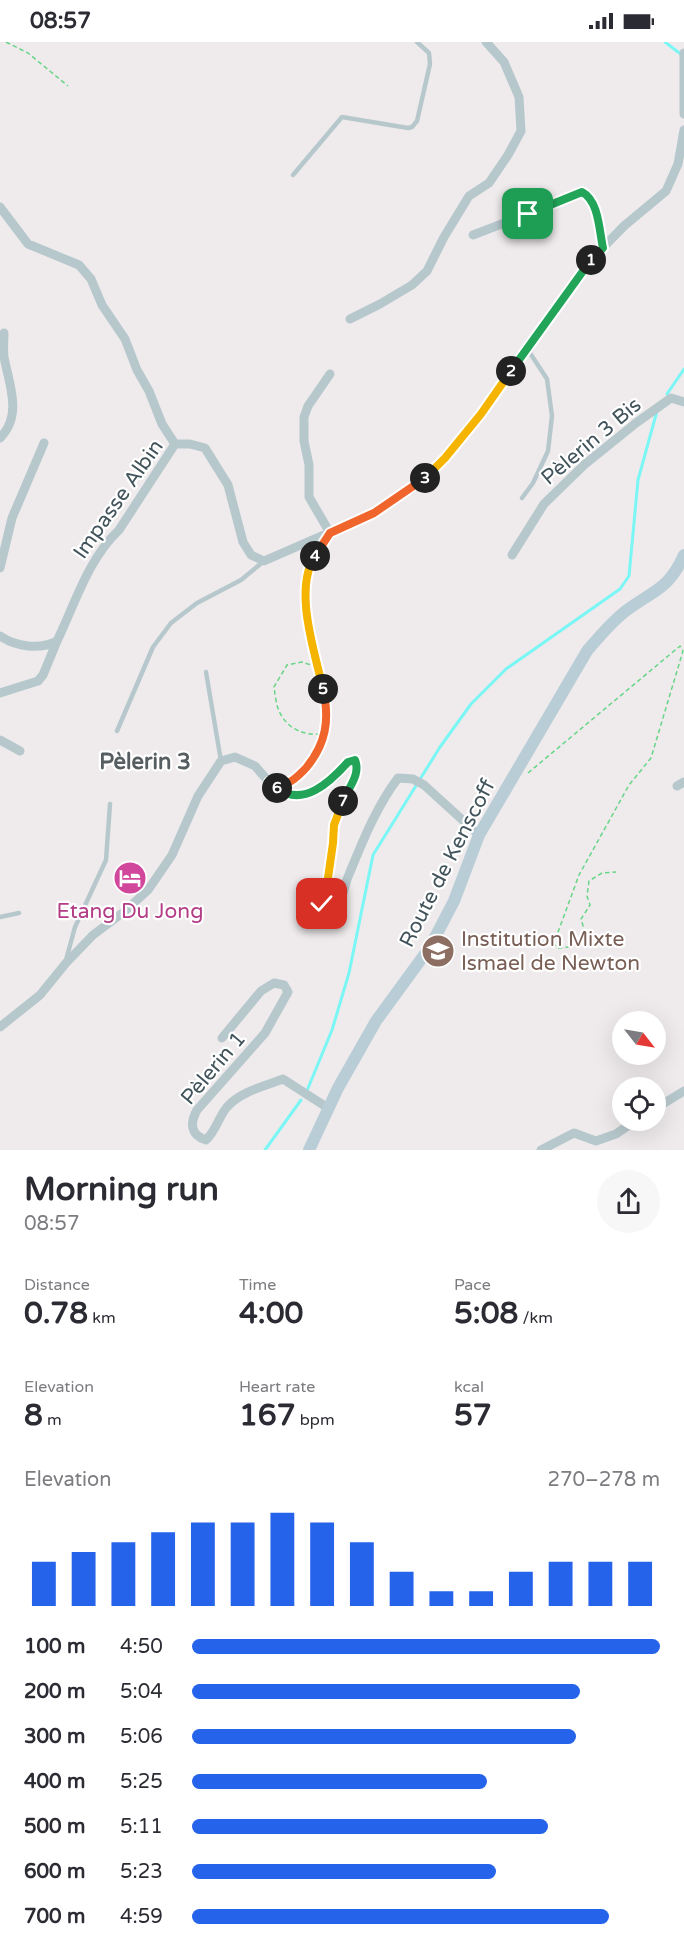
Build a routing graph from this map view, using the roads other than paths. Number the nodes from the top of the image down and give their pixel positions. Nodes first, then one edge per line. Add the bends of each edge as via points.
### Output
1 (417, 42) edge
2 (486, 42) edge
3 (684, 53) edge
4 (684, 114) edge
5 (684, 129) edge
6 (293, 175) dead end
7 (0, 207) edge
8 (473, 235) dead end
9 (603, 248) junction
10 (350, 319) dead end
11 (4, 333) dead end
12 (528, 350) junction
13 (330, 374) dead end
14 (684, 402) edge
15 (0, 438) edge
16 (44, 443) dead end
17 (175, 444) junction
18 (522, 498) dead end
19 (330, 533) junction
20 (512, 555) dead end
21 (684, 555) edge
22 (264, 561) junction
23 (0, 568) edge
24 (2, 640) edge
25 (57, 641) junction
26 (206, 672) dead end
27 (0, 693) edge
28 (117, 731) dead end
29 (0, 740) edge
30 (20, 750) dead end
31 (221, 761) junction
32 (110, 804) dead end
33 (479, 836) junction
34 (19, 913) dead end
35 (0, 917) edge
36 (66, 963) junction
37 (0, 1027) edge
38 (222, 1038) dead end
39 (684, 1091) edge
40 (666, 1102) edge
41 (328, 1108) junction
42 (620, 1131) edge
43 (309, 1150) edge
44 (541, 1150) edge

1 - 6 lane via 429,53 430,63 417,121 412,127 342,117
2 - 10 street via 504,62 519,98 520,131 489,183 469,196 427,271 412,285
3 - 4 street
5 - 9 street via 678,164 666,191
7 - 17 street via 28,244 85,270 125,339 162,424
8 - 9 street via 582,192 594,205
9 - 12 street
11 - 15 street via 4,355 14,404 11,423
12 - 18 lane via 547,379 552,416 548,451
12 - 19 street via 481,414 421,483 374,513
13 - 19 street via 308,406 304,441 309,497
14 - 20 street, Pèlerin 3 Bis via 672,399 585,465 544,504
16 - 23 street via 12,518
17 - 22 street, Impasse Albin via 205,448 228,485 243,542 251,555
17 - 25 street, Impasse Albin via 96,558
19 - 22 street
21 - 33 main road, Route de Kenscoff via 677,572 666,584 627,610 587,651
22 - 28 lane via 242,580 196,603 171,623 153,647
24 - 25 street via 42,647
25 - 27 street, Impasse Albin via 38,681
26 - 31 lane
29 - 30 street
31 - 33 street via 235,757 255,766 286,795 303,796 336,777 348,762 355,760 356,774 334,825 328,878 322,895 326,908 340,901 367,833 398,778 424,785
31 - 36 street via 198,796 172,855 148,890
32 - 36 lane via 106,860 75,927
33 - 41 main road, Route de Kenscoff via 454,901 430,947 376,1021
34 - 35 lane
36 - 37 street via 40,995
38 - 41 street, Pèlerin 1 via 261,991 274,983 284,985 288,992 265,1033 197,1110 192,1119 198,1137 206,1140 213,1133 227,1107 238,1097 283,1079
39 - 40 street
41 - 43 main road, Route de Kenscoff
42 - 44 street via 596,1141 574,1133

